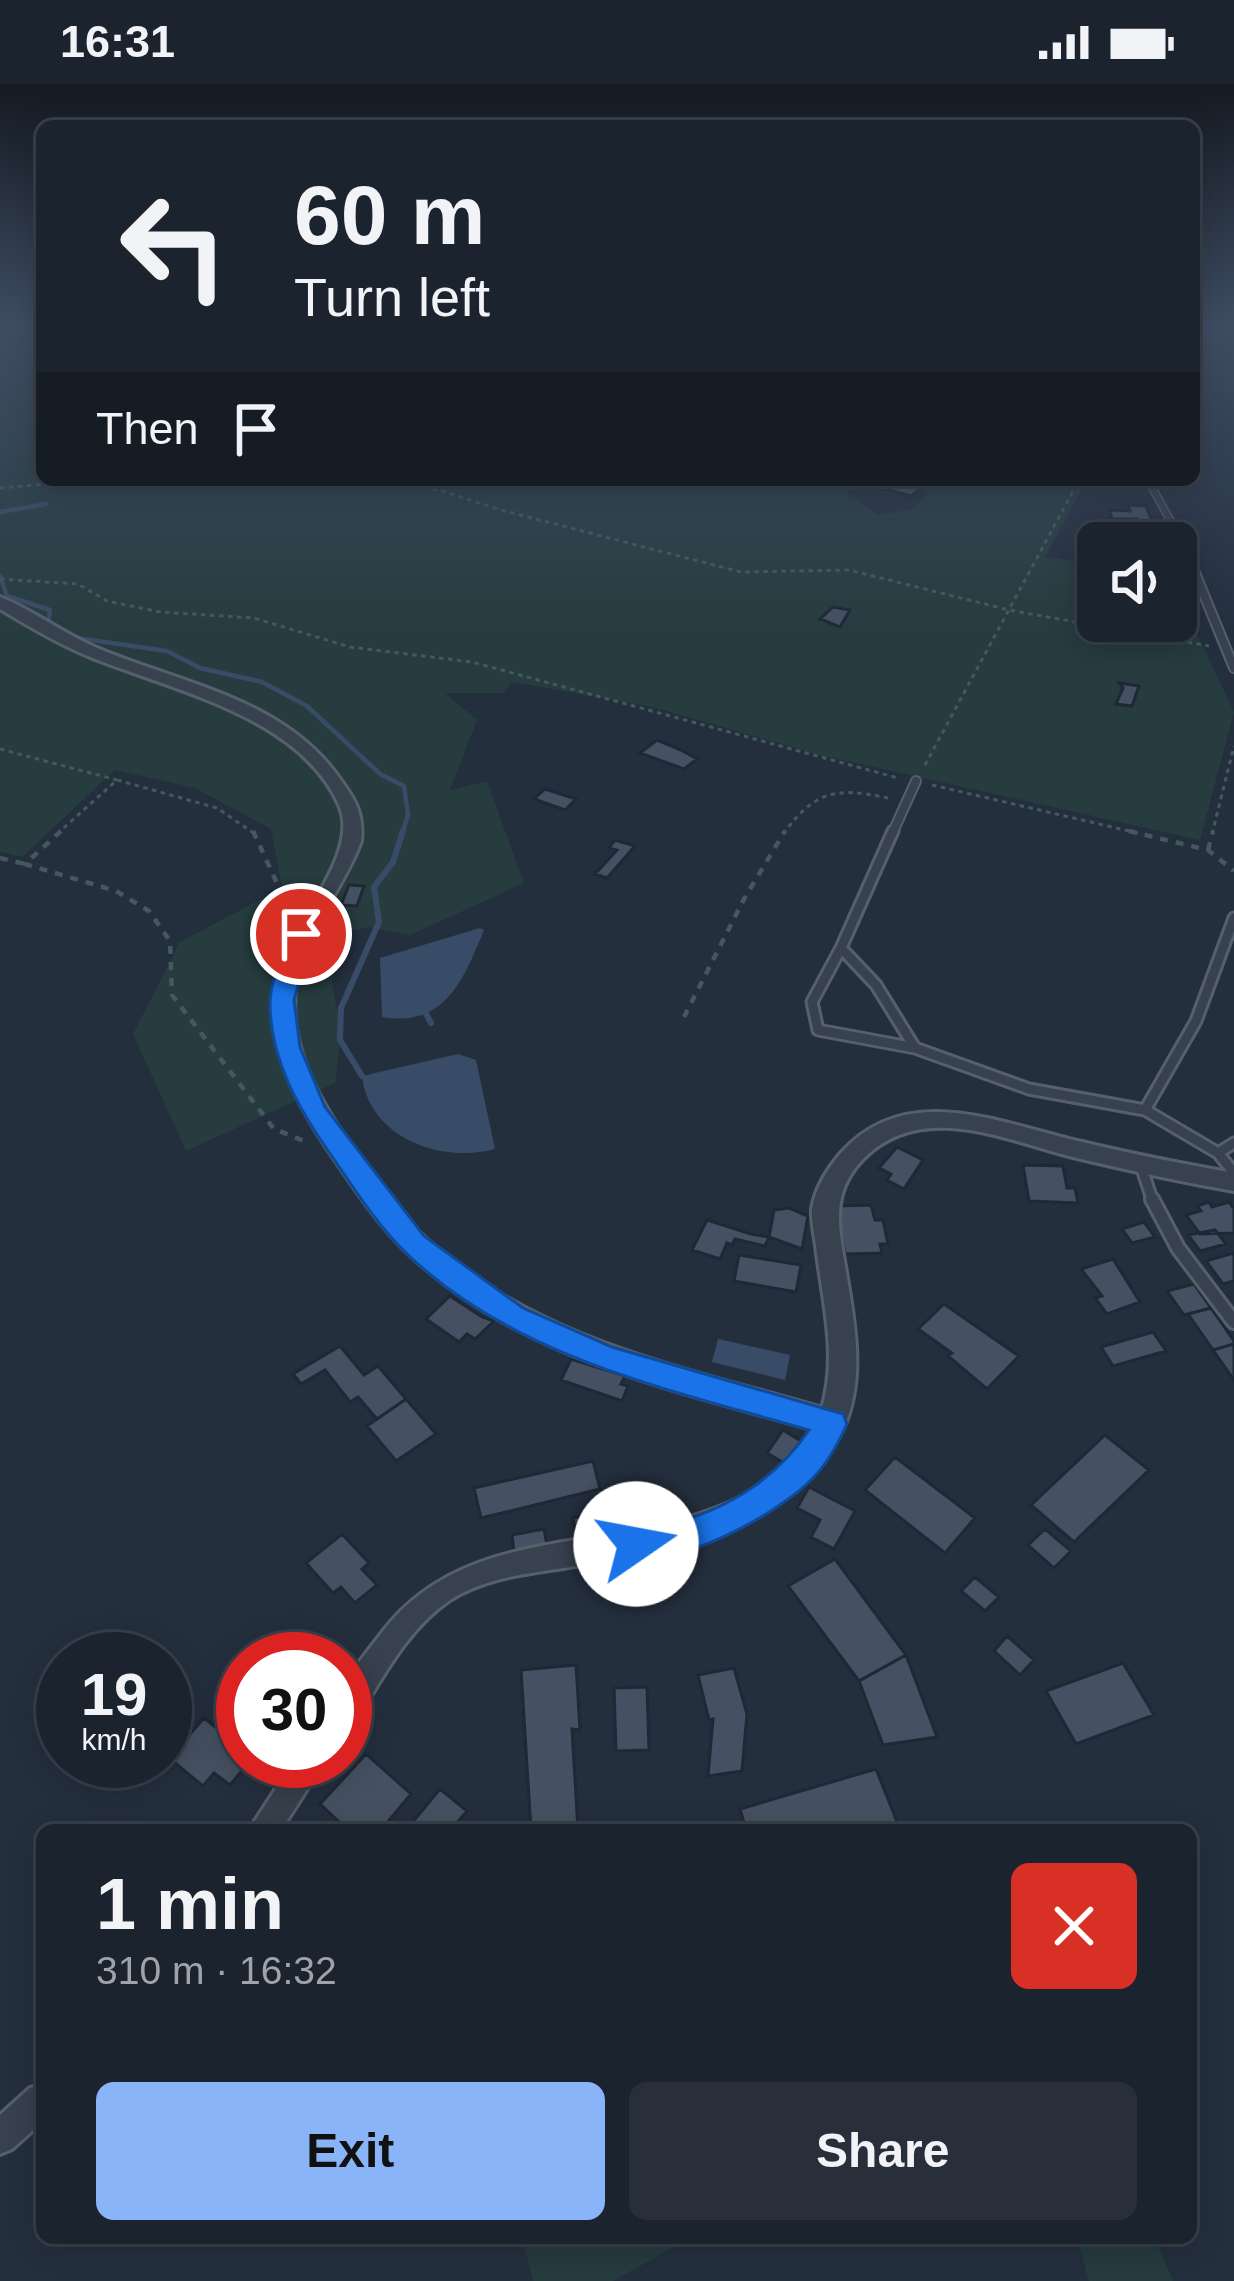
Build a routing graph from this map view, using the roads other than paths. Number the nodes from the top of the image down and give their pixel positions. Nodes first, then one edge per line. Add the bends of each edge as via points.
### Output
1 (1153, 486) edge
2 (0, 602) edge
3 (1234, 668) edge
4 (916, 782) road end
5 (1234, 917) edge
6 (841, 948) junction
7 (915, 1048) junction
8 (1145, 1110) junction
9 (1234, 1143) edge
10 (1218, 1153) junction
11 (1141, 1166) junction
12 (1234, 1178) edge
13 (1234, 1322) edge
14 (832, 1424) junction
15 (372, 1672) edge
16 (293, 1788) edge
17 (268, 1824) edge
18 (36, 2105) edge
19 (0, 2137) edge

1 - 3 lane via 1189,549
2 - 14 street via 57,637 247,708 323,770 351,807 348,854 301,934 282,1000 287,1047 314,1110 414,1244 513,1316 605,1358
4 - 6 lane
5 - 8 lane via 1196,1021
6 - 7 lane
6 - 7 lane via 812,1001 818,1030
7 - 8 lane via 1029,1089
8 - 10 lane
9 - 10 lane
10 - 12 lane
11 - 12 street
11 - 13 lane via 1163,1230
11 - 14 street via 932,1118 896,1126 856,1152 828,1186 824,1212 842,1341 843,1383
14 - 15 street via 801,1469 743,1512 679,1537 466,1577 406,1622
16 - 17 street
18 - 19 street

